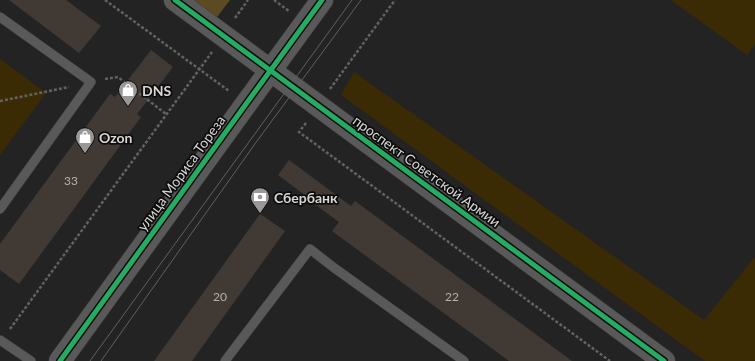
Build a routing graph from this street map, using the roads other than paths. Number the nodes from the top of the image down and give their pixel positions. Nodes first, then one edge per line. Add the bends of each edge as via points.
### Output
1 (175, 0) edge
2 (322, 0) edge
3 (0, 17) edge
4 (271, 70) junction
5 (0, 209) edge
6 (1, 341) edge
7 (660, 360) edge
8 (31, 361) edge
9 (60, 361) edge
10 (225, 361) edge
11 (464, 361) edge

1 - 4 street, проспект Советской Армии
2 - 4 street, улица Мориса Тореза
3 - 5 lane via 91,82
4 - 7 street, проспект Советской Армии
4 - 9 street, улица Мориса Тореза
6 - 8 lane
10 - 11 lane via 310,249

